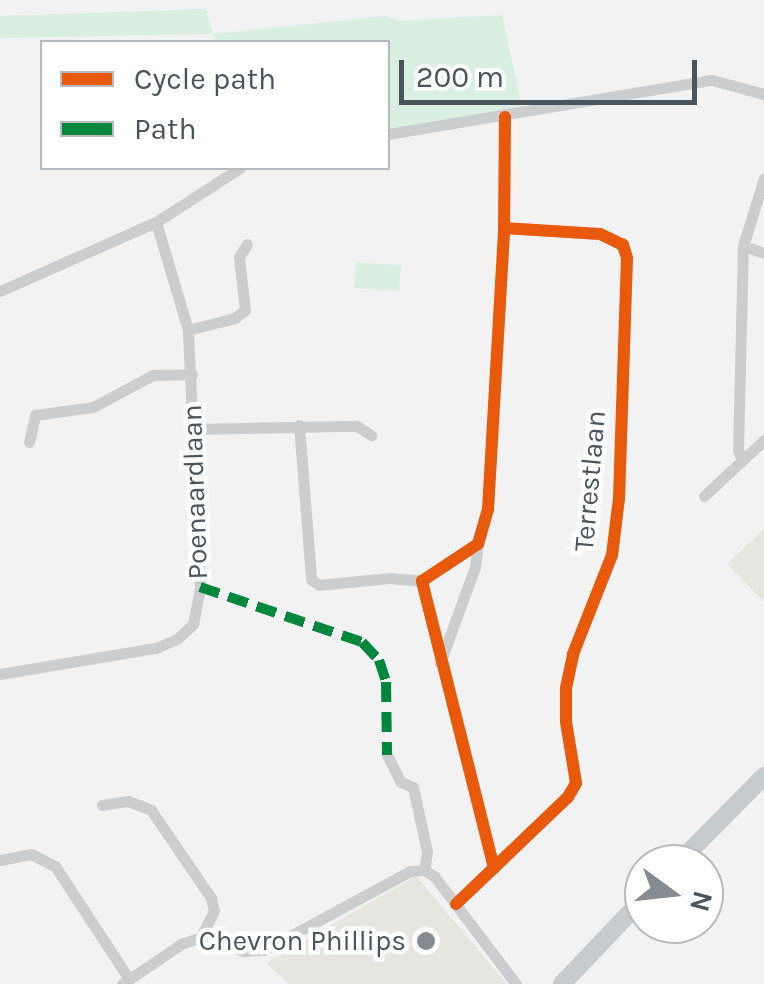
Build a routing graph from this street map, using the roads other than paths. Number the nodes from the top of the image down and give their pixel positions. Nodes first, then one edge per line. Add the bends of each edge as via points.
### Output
1 (764, 94) edge
2 (505, 117) junction
3 (390, 134) edge
4 (237, 170) edge
5 (764, 178) edge
6 (156, 222) junction
7 (504, 228) junction
8 (247, 244) dead end
9 (742, 246) junction
10 (764, 253) edge
11 (0, 290) edge
12 (188, 330) junction
13 (192, 374) junction
14 (299, 425) junction
15 (194, 429) junction
16 (739, 432) junction
17 (371, 435) dead end
18 (764, 439) edge
19 (28, 442) dead end
20 (742, 460) junction
21 (704, 496) dead end
22 (478, 544) junction
23 (422, 582) junction
24 (440, 663) junction
25 (0, 674) edge
26 (386, 754) dead end
27 (764, 776) edge
28 (102, 806) dead end
29 (697, 844) edge
30 (0, 860) edge
31 (494, 868) junction
32 (424, 870) junction
33 (456, 904) junction
34 (624, 919) edge
35 (200, 937) junction
36 (125, 981) edge
37 (516, 984) edge
38 (562, 984) edge

1 - 2 street via 712,80
2 - 3 street
2 - 7 street
4 - 6 street
5 - 9 street
6 - 11 street
6 - 12 street, Poenaardlaan
7 - 22 street via 493,465
7 - 31 street, Terrestlaan via 600,234 623,245 627,258 612,555 566,688 576,783
8 - 12 street via 239,257 245,310
9 - 10 street
9 - 16 street
12 - 13 street, Poenaardlaan
13 - 15 street, Poenaardlaan
13 - 19 street via 153,375 93,408 35,416
14 - 15 street
14 - 17 street via 357,426
14 - 23 street via 311,579 319,585
15 - 25 street, Poenaardlaan via 200,588 193,624 178,640 156,648
16 - 18 street
16 - 20 street
18 - 20 street
20 - 21 street
22 - 23 street
22 - 24 street via 476,567
23 - 24 street
24 - 31 street
26 - 32 street via 401,782 413,786 427,852
27 - 29 main road
28 - 35 street via 128,801 151,810 211,898 214,911
30 - 36 street via 31,854 55,866
31 - 33 street, Terrestlaan
32 - 33 street
32 - 35 street via 410,871 264,950
33 - 37 street
34 - 38 main road
35 - 36 street

